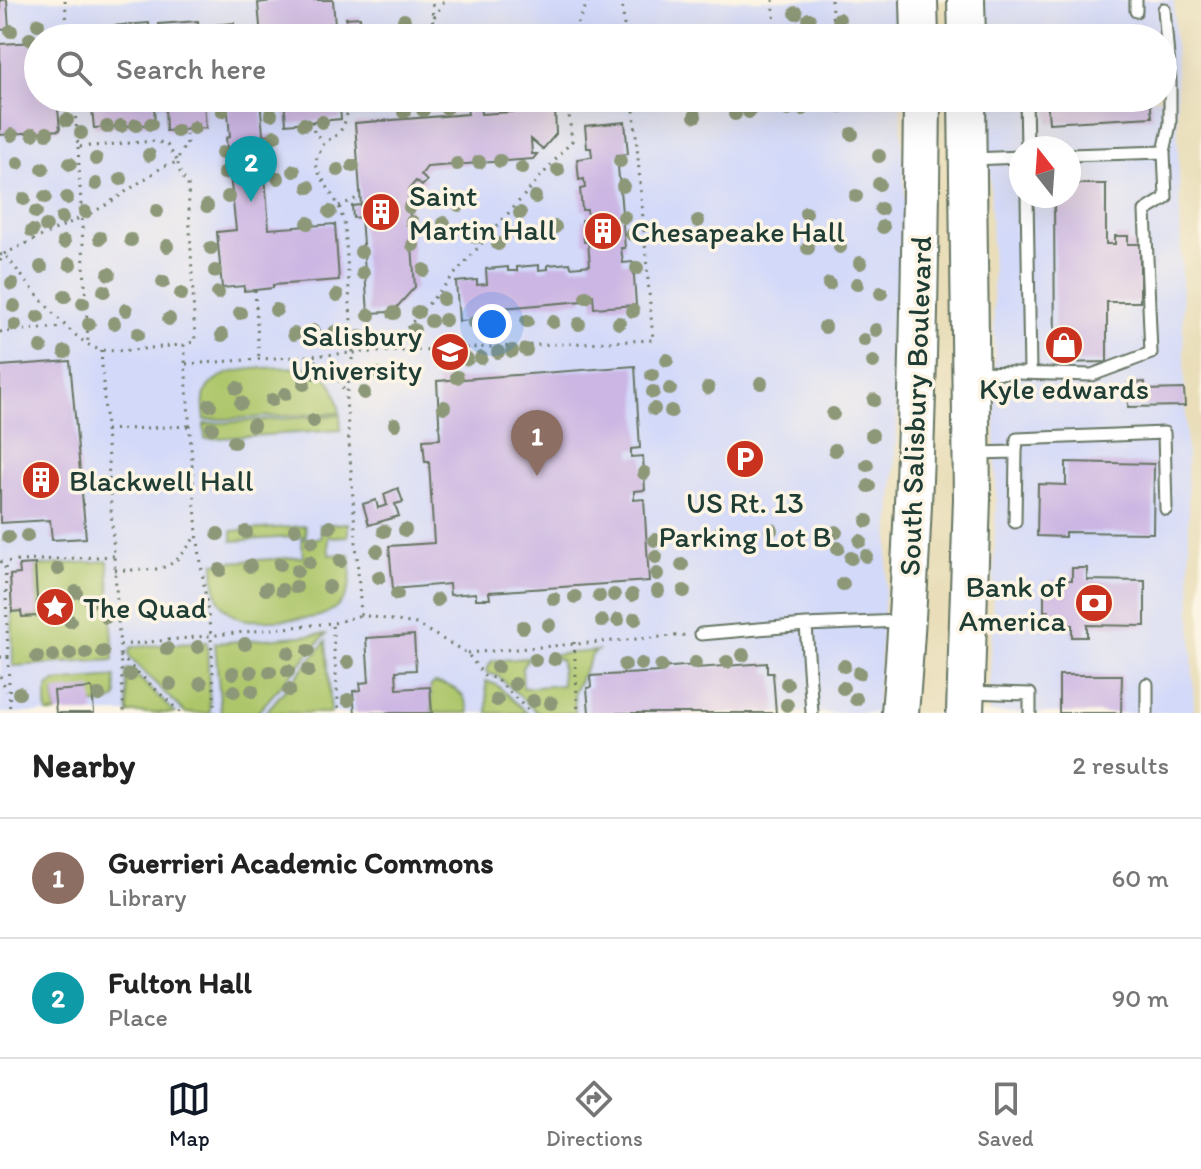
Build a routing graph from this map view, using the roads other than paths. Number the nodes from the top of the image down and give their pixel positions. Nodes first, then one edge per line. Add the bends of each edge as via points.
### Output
1 (919, 0) edge
2 (966, 0) edge
3 (1164, 9) dead end
4 (920, 24) edge
5 (967, 24) edge
6 (1165, 24) edge
7 (922, 112) edge
8 (947, 112) edge
9 (967, 112) edge
10 (1026, 112) edge
11 (1170, 112) edge
12 (1027, 136) edge
13 (1164, 152) junction
14 (1081, 155) edge
15 (1009, 157) edge
16 (968, 159) junction
17 (1027, 208) edge
18 (969, 227) junction
19 (970, 372) junction
20 (1030, 372) junction
21 (1016, 452) junction
22 (971, 454) junction
23 (1166, 509) dead end
24 (1015, 522) dead end
25 (908, 621) junction
26 (806, 625) junction
27 (701, 634) road end
28 (1147, 684) dead end
29 (966, 702) edge
30 (812, 713) edge
31 (900, 713) edge
32 (1030, 713) edge
33 (1147, 713) edge

1 - 4 main road
2 - 5 main road
3 - 6 lane
7 - 25 main road, South Salisbury Boulevard
8 - 18 main road via 949,185
9 - 16 main road, South Salisbury Boulevard
10 - 12 lane
11 - 13 lane
13 - 14 lane
13 - 20 lane via 1166,198 1145,211 1151,353 1092,375
15 - 16 lane
16 - 18 main road, South Salisbury Boulevard
17 - 20 lane
18 - 19 main road, South Salisbury Boulevard
19 - 20 lane
19 - 22 main road, South Salisbury Boulevard
21 - 22 lane
21 - 23 lane via 1017,439 1164,433
21 - 24 lane
22 - 29 main road, South Salisbury Boulevard
25 - 26 lane
25 - 31 main road, South Salisbury Boulevard
26 - 27 lane
26 - 30 lane
28 - 33 lane
29 - 32 lane via 1030,694

